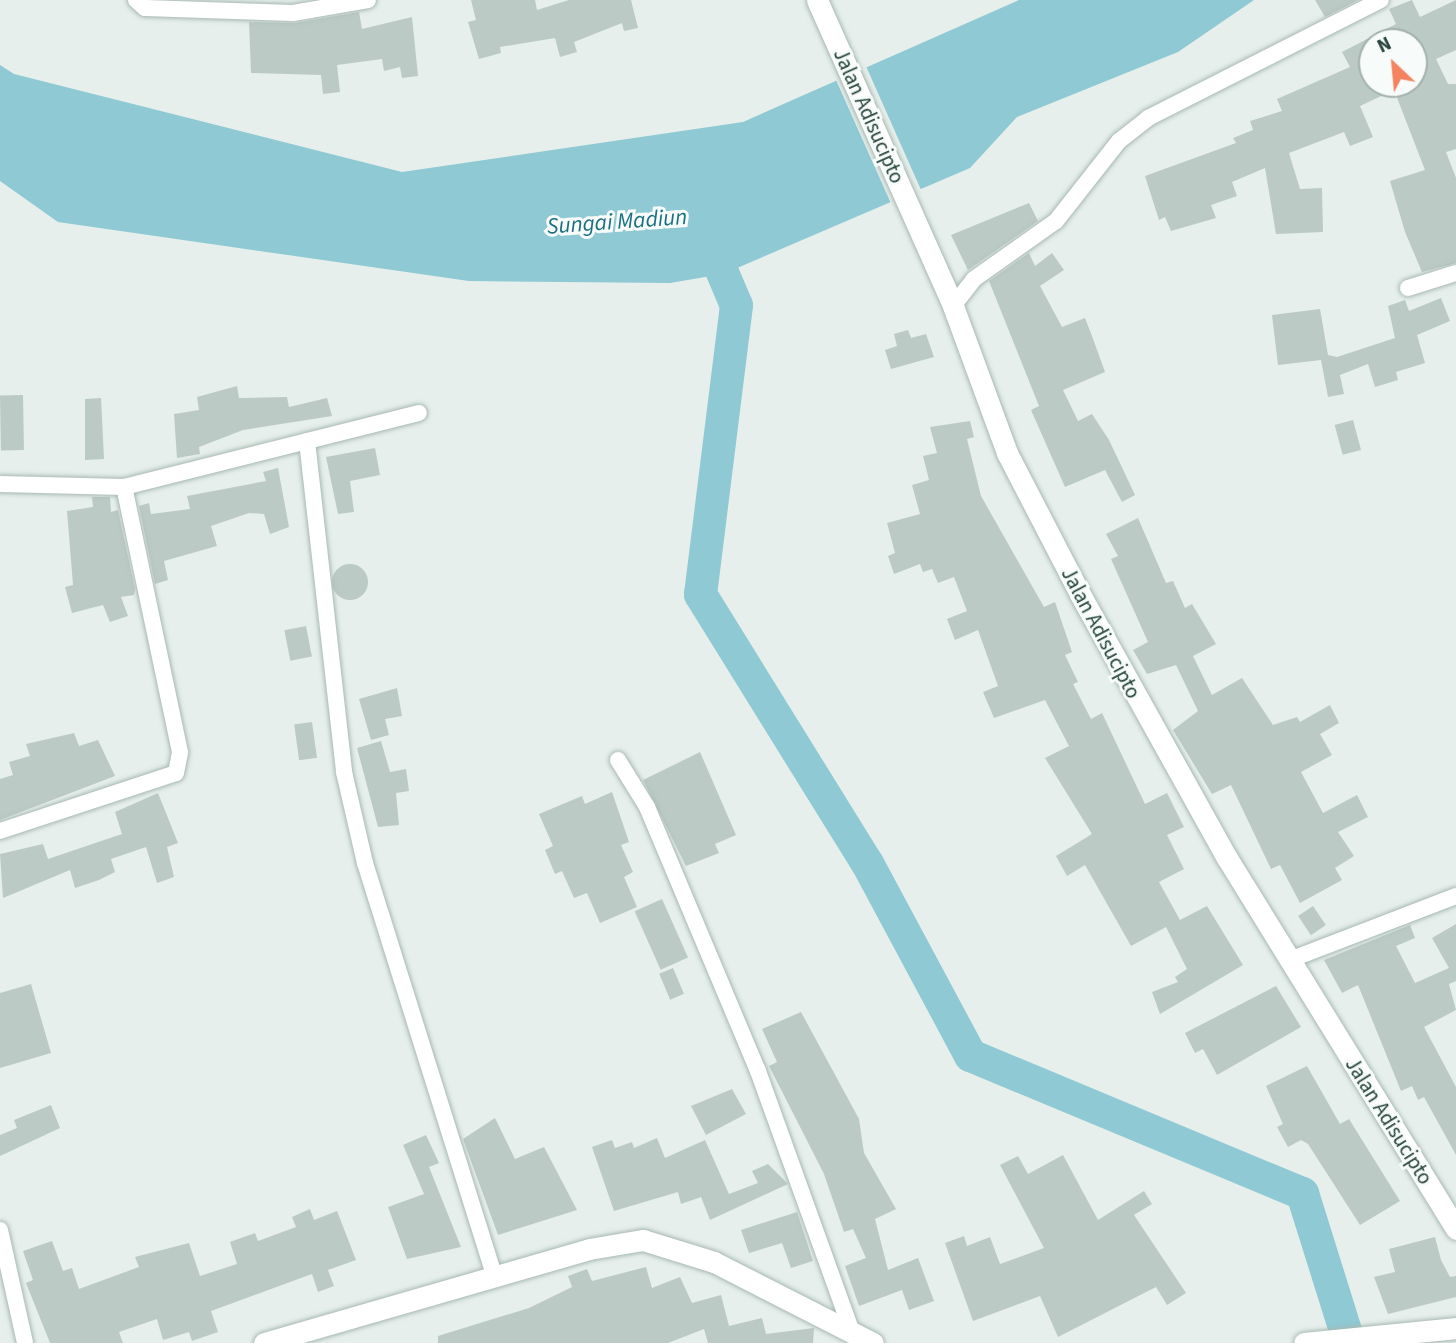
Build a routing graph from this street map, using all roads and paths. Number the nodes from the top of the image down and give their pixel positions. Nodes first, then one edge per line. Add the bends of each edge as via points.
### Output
1 (136, 0) edge
2 (368, 0) edge
3 (817, 0) edge
4 (1381, 0) edge
5 (1456, 273) edge
6 (1408, 288) dead end
7 (950, 301) junction
8 (419, 413) dead end
9 (307, 441) junction
10 (0, 484) edge
11 (124, 487) junction
12 (618, 760) dead end
13 (0, 831) edge
14 (1456, 896) edge
15 (1292, 959) junction
16 (1456, 1229) edge
17 (0, 1230) edge
18 (495, 1277) junction
19 (1456, 1328) edge
20 (863, 1339) edge
21 (25, 1343) edge
22 (264, 1343) edge
23 (1304, 1343) edge

1 - 2 street via 145,8 293,13
3 - 7 main road, Jalan Adisucipto
4 - 7 street via 1148,118 1119,141 1056,221
5 - 6 street
7 - 15 main road, Jalan Adisucipto via 1025,488 1168,757
8 - 9 street
9 - 11 street
9 - 18 street via 344,772 365,863
10 - 11 street
11 - 13 street via 180,752 176,773
12 - 20 street via 647,807 758,1071
14 - 15 street
15 - 16 main road, Jalan Adisucipto
17 - 21 street
18 - 20 main road via 617,1242 655,1242 715,1262
18 - 22 main road
19 - 23 main road

